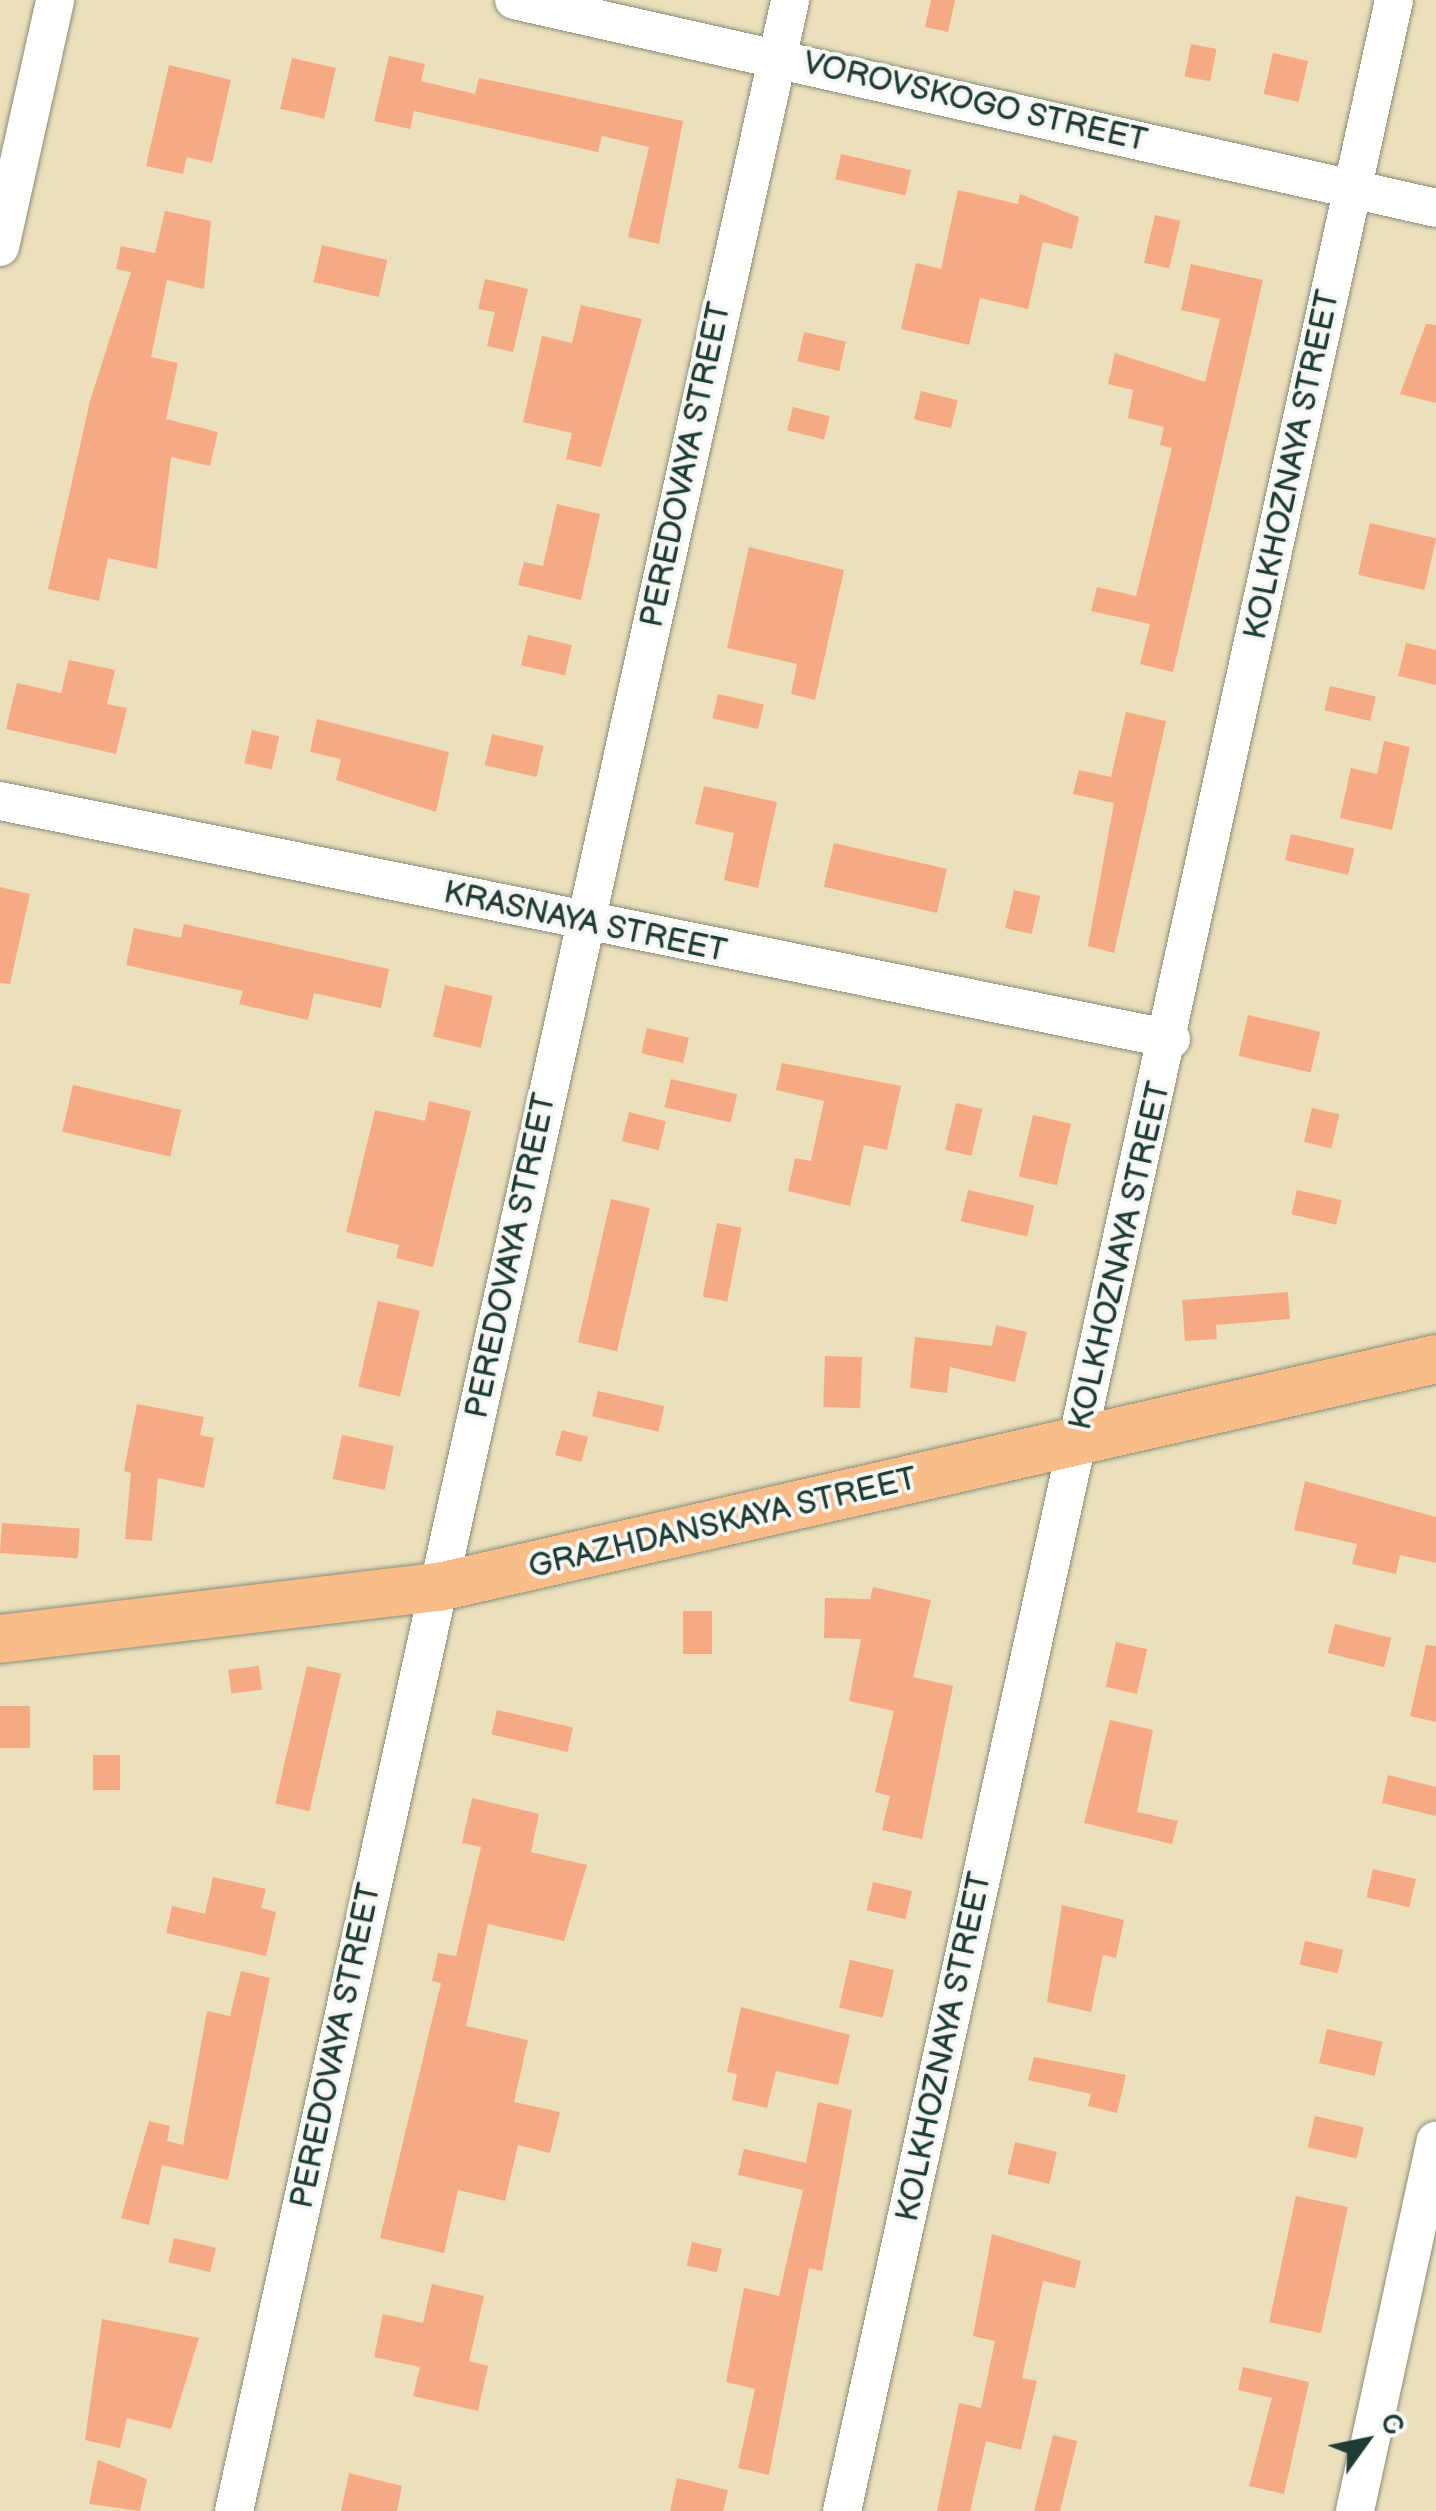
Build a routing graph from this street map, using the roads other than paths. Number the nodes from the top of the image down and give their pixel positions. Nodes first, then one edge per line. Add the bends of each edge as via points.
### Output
1 (55, 0) edge
2 (514, 0) edge
3 (790, 0) edge
4 (1394, 0) edge
5 (777, 56) junction
6 (1352, 190) junction
7 (1436, 208) edge
8 (0, 247) edge
9 (0, 800) edge
10 (585, 924) junction
11 (1171, 1039) junction
12 (1436, 1359) edge
13 (1077, 1446) junction
14 (439, 1588) junction
15 (0, 1639) edge
16 (1436, 2141) edge
17 (234, 2511) edge
18 (842, 2511) edge
19 (1356, 2511) edge

1 - 8 street
2 - 5 street, VOROVSKOGO STREET
3 - 5 street, PEREDOVAYA STREET
4 - 6 street, KOLKHOZNAYA STREET
5 - 6 street, VOROVSKOGO STREET
5 - 10 street, PEREDOVAYA STREET
6 - 7 street, VOROVSKOGO STREET
6 - 11 street, KOLKHOZNAYA STREET
9 - 10 street, KRASNAYA STREET
10 - 11 street, KRASNAYA STREET
10 - 14 street, PEREDOVAYA STREET
11 - 13 street, KOLKHOZNAYA STREET
12 - 13 main road, GRAZHDANSKAYA STREET
13 - 14 main road, GRAZHDANSKAYA STREET
13 - 18 street, KOLKHOZNAYA STREET
14 - 15 main road, GRAZHDANSKAYA STREET
14 - 17 street, PEREDOVAYA STREET
16 - 19 street

